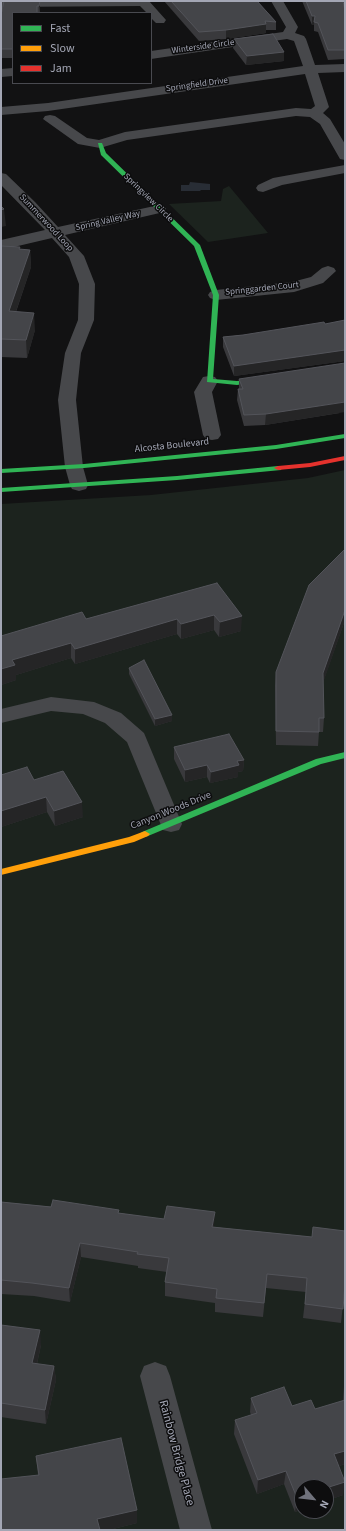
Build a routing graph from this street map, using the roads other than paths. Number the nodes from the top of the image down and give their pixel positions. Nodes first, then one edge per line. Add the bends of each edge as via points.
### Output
1 (142, 1) edge
2 (277, 1) edge
3 (1, 3) edge
4 (160, 20) dead end
5 (288, 35) junction
6 (152, 55) edge
7 (345, 68) edge
8 (310, 69) junction
9 (12, 72) edge
10 (1, 73) edge
11 (112, 84) edge
12 (132, 84) edge
13 (140, 93) junction
14 (121, 96) junction
15 (1, 111) edge
16 (314, 113) junction
17 (50, 119) dead end
18 (100, 144) junction
19 (345, 156) edge
20 (345, 169) edge
21 (1, 177) edge
22 (263, 188) dead end
23 (159, 209) junction
24 (56, 233) junction
25 (1, 245) edge
26 (328, 271) dead end
27 (216, 295) junction
28 (282, 377) edge
29 (209, 381) junction
30 (212, 435) dead end
31 (345, 436) edge
32 (345, 458) edge
33 (74, 467) junction
34 (1, 471) edge
35 (79, 485) junction
36 (1, 490) edge
37 (1, 716) edge
38 (345, 755) edge
39 (171, 824) junction
40 (1, 872) edge
41 (155, 1376) dead end
42 (196, 1530) edge

1 - 3 street
1 - 4 street
2 - 5 street via 292,27
5 - 6 street, Winterside Circle
5 - 8 street via 300,39
7 - 8 street, Springfield Drive
8 - 13 street, Springfield Drive
8 - 16 street via 322,107
9 - 10 street
11 - 14 street
12 - 13 street
13 - 14 street, Springfield Drive
14 - 15 street, Springfield Drive
16 - 18 street via 296,112 125,136
16 - 19 street via 325,122
17 - 18 street via 83,141
18 - 23 street, Springview Circle via 103,154
20 - 22 street via 278,181
21 - 24 street, Summerwood Loop
23 - 24 street, Spring Valley Way
23 - 27 street, Springview Circle via 197,245
24 - 25 street, Spring Valley Way
24 - 33 street, Summerwood Loop via 76,256 87,284 86,320 73,353 67,400
26 - 27 street, Springgarden Court via 317,280 294,287
27 - 29 street, Springview Circle
28 - 29 street via 237,383
29 - 30 street via 203,392
31 - 33 street, Alcosta Boulevard via 276,447
32 - 35 street via 310,465
33 - 34 street, Alcosta Boulevard
33 - 35 street, Summerwood Loop
35 - 36 street
37 - 39 street via 51,704 86,707 113,718 136,738
38 - 39 street, Canyon Woods Drive via 319,760
39 - 40 street, Canyon Woods Drive via 131,840
41 - 42 street, Rainbow Bridge Place

